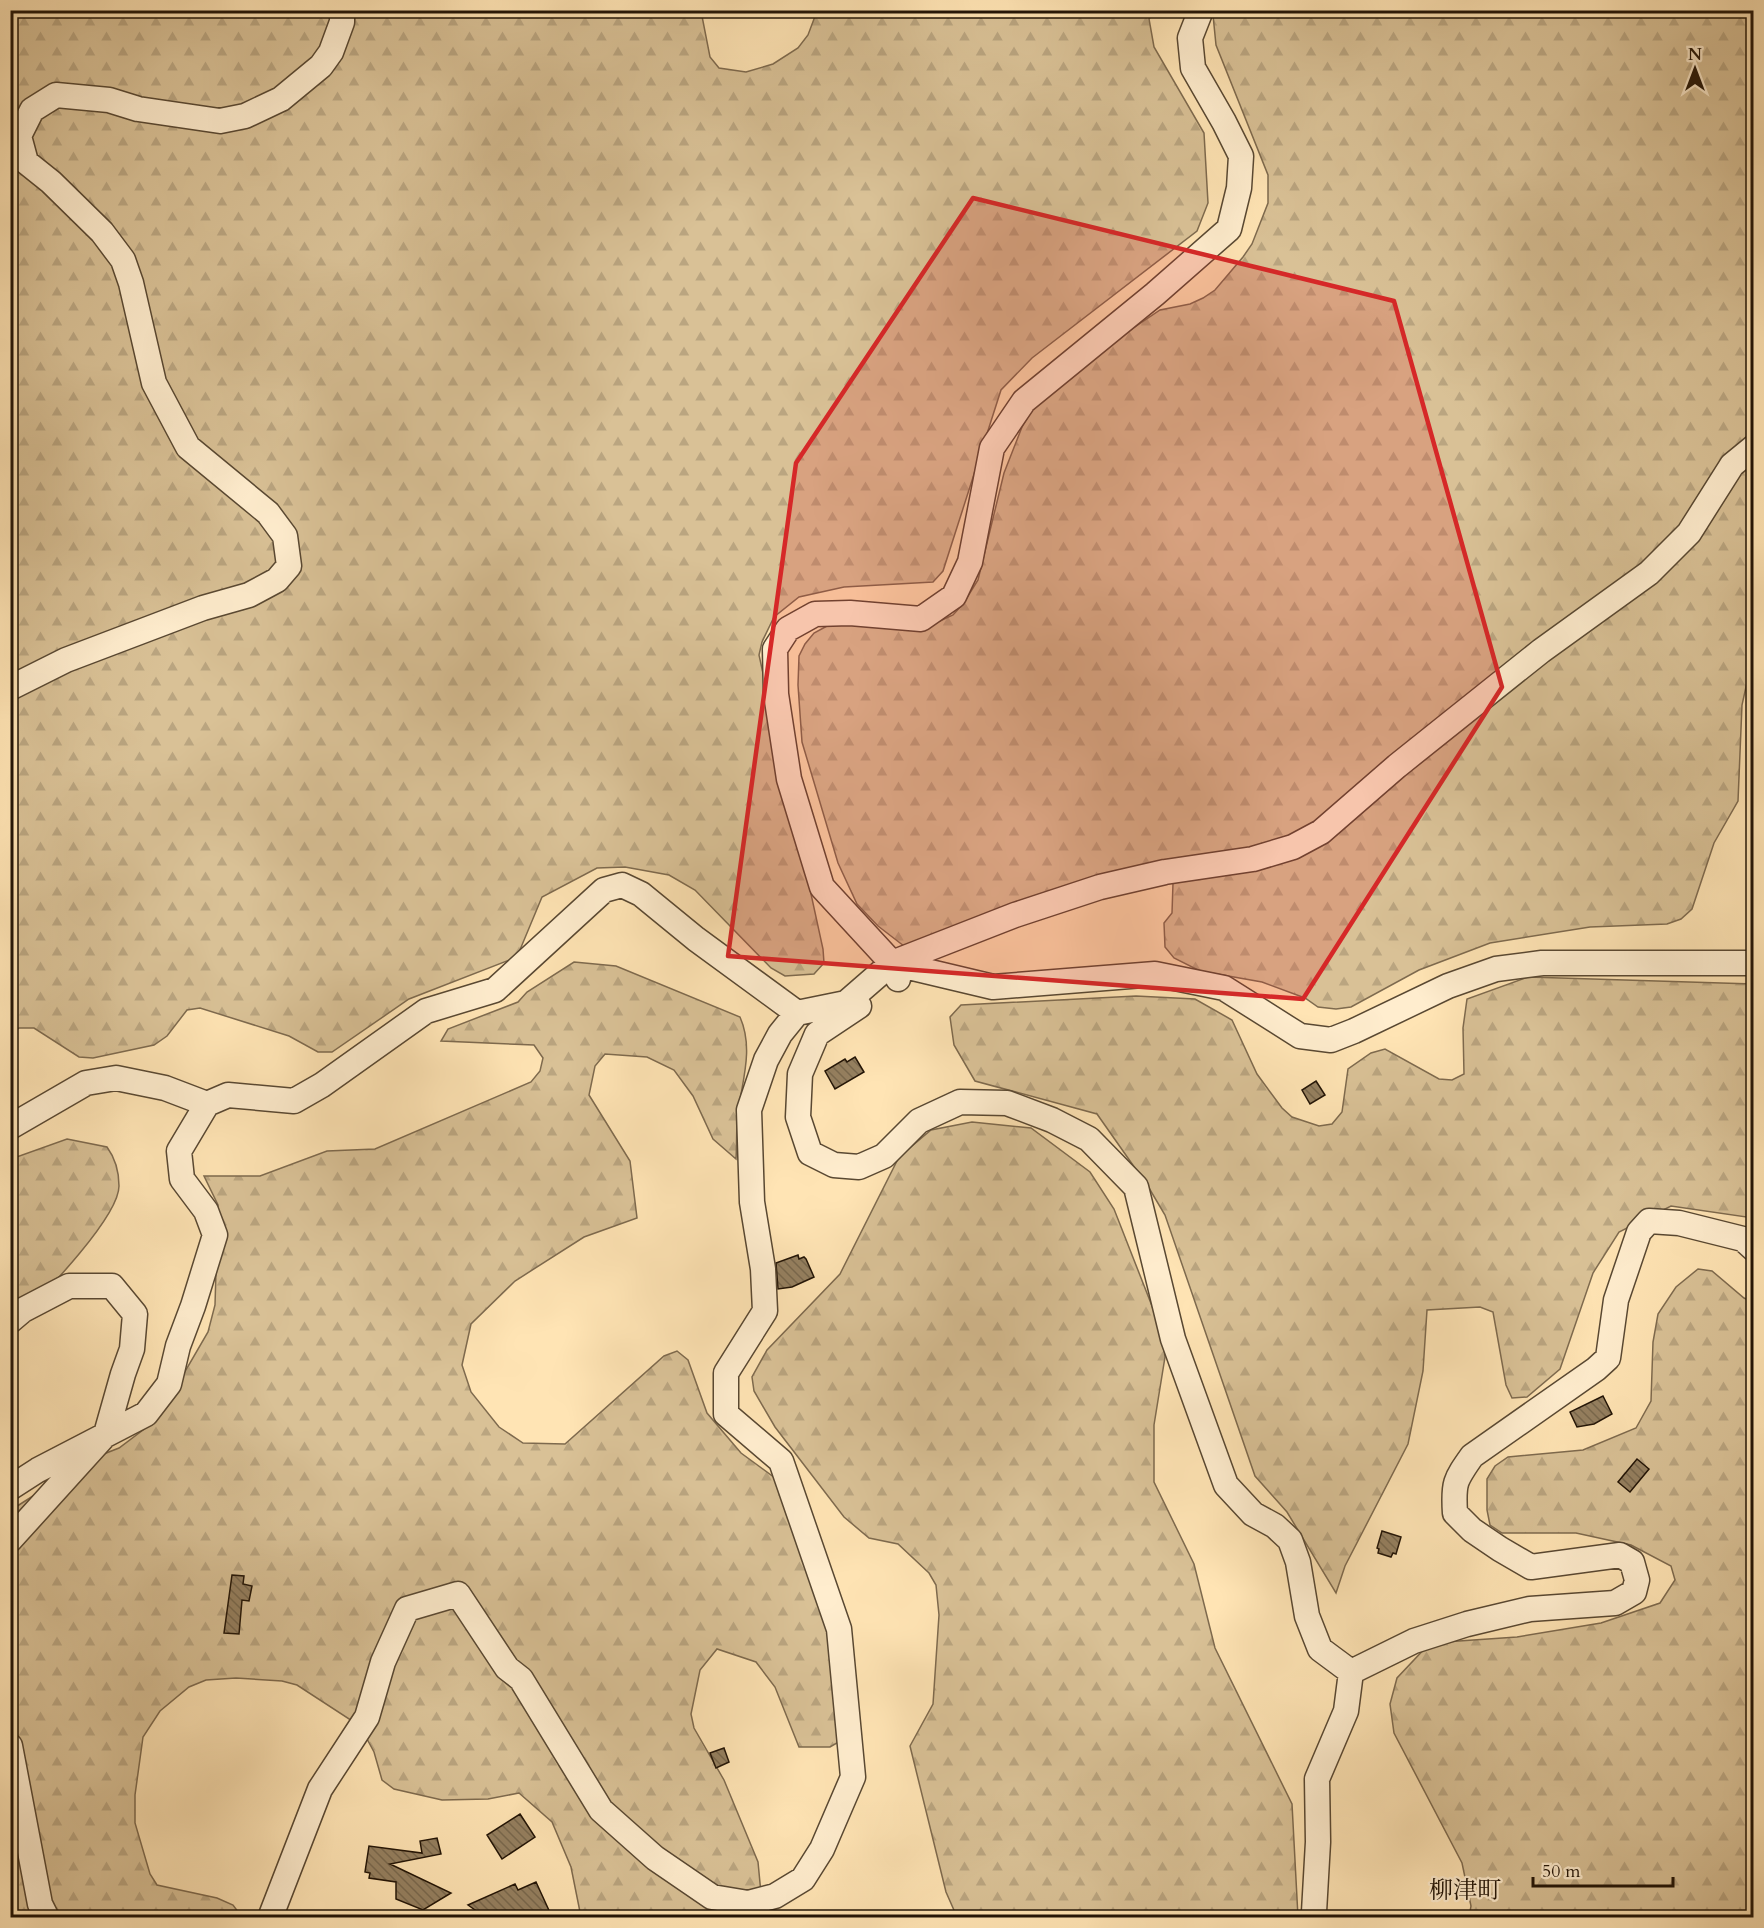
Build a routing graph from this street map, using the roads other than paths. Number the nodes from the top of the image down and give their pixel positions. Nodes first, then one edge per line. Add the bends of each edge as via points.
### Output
1 (342, 10) edge
2 (1201, 10) edge
3 (1754, 447) edge
4 (10, 688) edge
5 (892, 963) junction
6 (1754, 963) edge
7 (797, 1013) junction
8 (207, 1104) junction
9 (10, 1127) edge
10 (1754, 1249) edge
11 (10, 1321) edge
12 (106, 1434) junction
13 (10, 1488) edge
14 (10, 1540) edge
15 (1351, 1672) junction
16 (10, 1746) edge
17 (47, 1917) edge
18 (270, 1917) edge
19 (1316, 1917) edge

1 - 4 street via 342,22 331,52 321,66 281,99 245,116 220,121 138,109 109,100 56,95 32,110 19,136 26,162 102,232 123,260 154,383 188,447 268,513 285,536 288,566 276,580 249,595 203,608 66,660
2 - 5 street via 1190,38 1193,68 1241,156 1239,188 1229,229 1024,401 992,448 970,562 954,596 921,619 816,614 788,629 775,649 776,694 789,779 822,887
3 - 5 street via 1732,465 1689,533 1649,573 1541,651 1321,832 1293,847 1253,859 1165,872 1100,887
5 - 6 street via 993,987 1155,974 1224,988 1300,1036 1331,1040 1448,986 1496,969 1542,963
5 - 7 street via 846,1003
5 - 15 street via 898,980 817,1034 800,1074 798,1117 810,1153 834,1165 859,1167 884,1156 919,1121 960,1102 1007,1103 1089,1139 1136,1187 1173,1339 1226,1485 1253,1514 1290,1540 1298,1562 1307,1616 1320,1650
7 - 8 street via 641,894 622,885 604,890 495,990 426,1011 294,1101 228,1095
7 - 18 street via 766,1060 749,1110 752,1202 765,1311 726,1373 726,1414 781,1461 840,1629 853,1777 822,1849 804,1879 775,1896 748,1902 712,1897 655,1858 601,1810 521,1679 507,1668 458,1594 407,1609 383,1662 367,1717 320,1789
8 - 9 street via 165,1088 116,1078 86,1083
8 - 12 street via 179,1151 182,1179 206,1211 215,1235 168,1383 146,1414
10 - 15 street via 1743,1239 1679,1223 1649,1221 1639,1232 1616,1300 1608,1358 1472,1456 1453,1489 1455,1513 1472,1530 1531,1567 1620,1555 1632,1562 1637,1580 1634,1592 1615,1603 1530,1608 1467,1624 1414,1641
11 - 12 street via 69,1286 112,1286 135,1314 132,1349
12 - 13 street
12 - 14 street
15 - 19 street via 1346,1710 1317,1779
16 - 17 street via 40,1904

